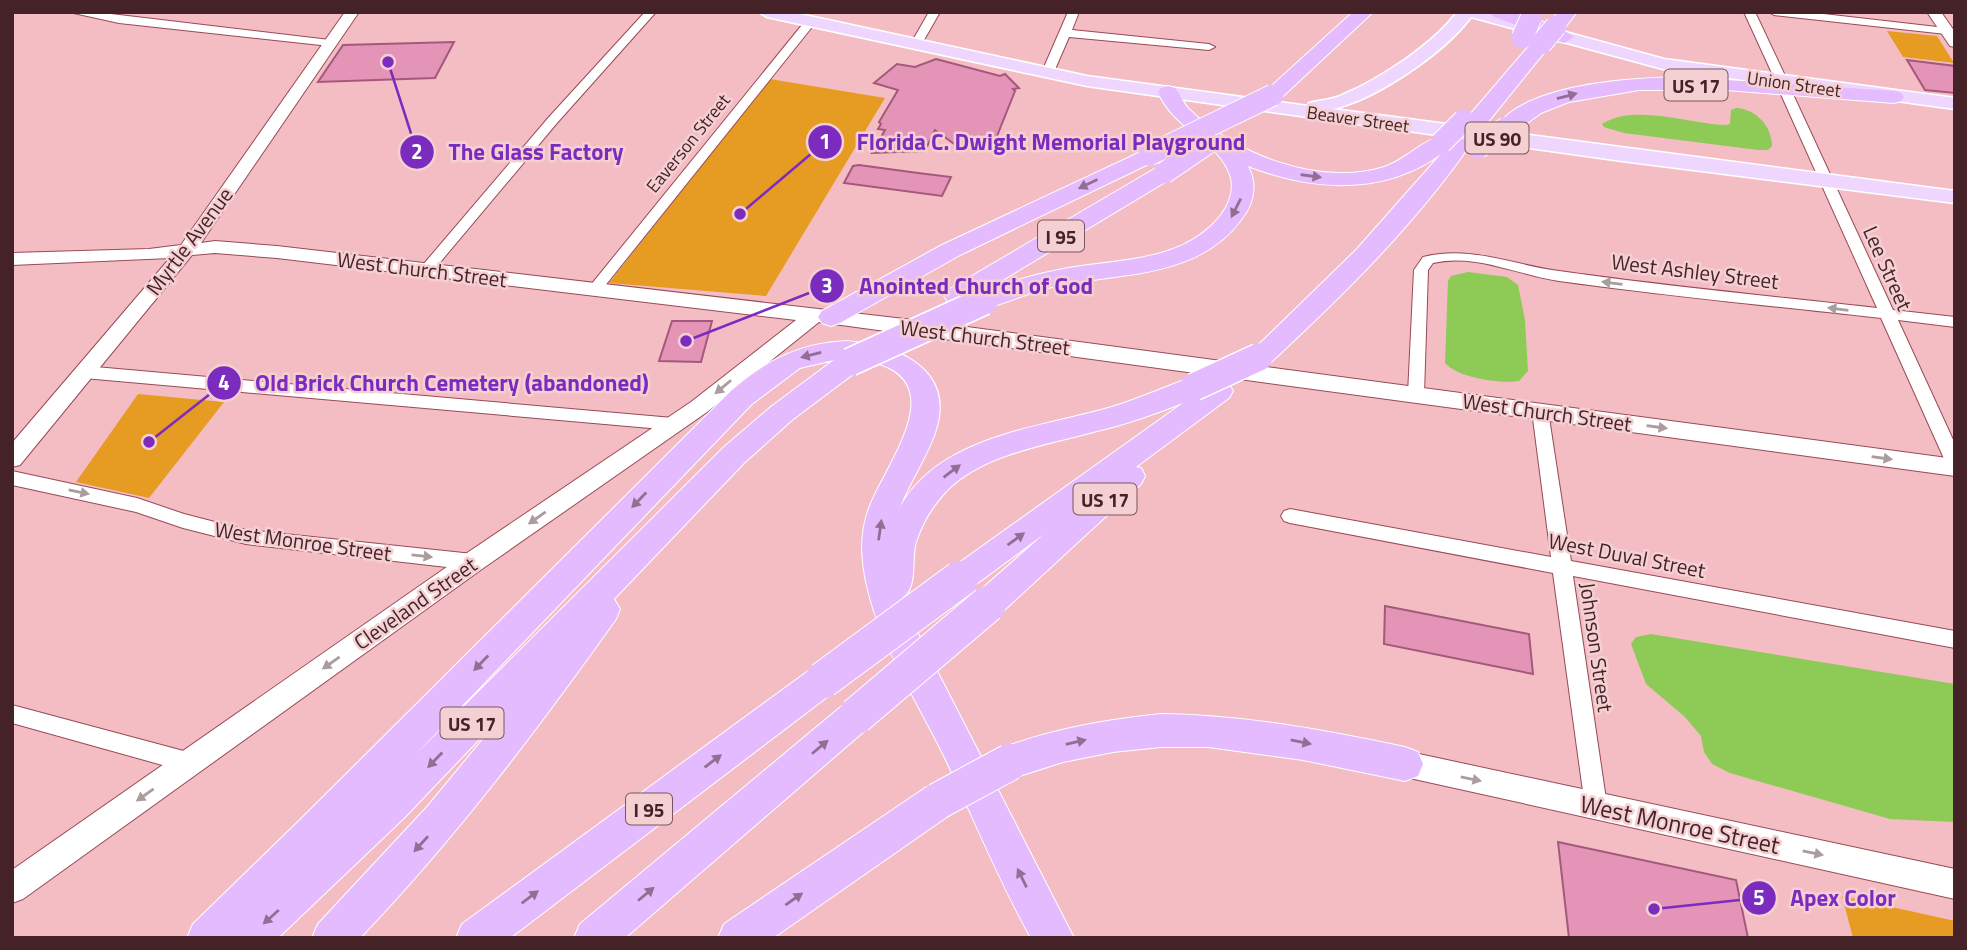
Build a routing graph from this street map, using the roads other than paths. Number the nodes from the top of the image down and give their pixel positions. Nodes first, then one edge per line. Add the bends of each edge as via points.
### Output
1 (74, 12) edge
2 (352, 12) edge
3 (651, 12) edge
4 (766, 12) edge
5 (935, 12) edge
6 (1074, 12) edge
7 (1364, 12) edge
8 (1466, 12) edge
9 (1473, 12) edge
10 (1499, 12) edge
11 (1749, 12) edge
12 (1774, 12) edge
13 (1934, 12) edge
14 (792, 15) edge
15 (1532, 15) edge
16 (810, 22) junction
17 (1563, 25) edge
18 (1065, 33) junction
19 (1950, 37) edge
20 (1532, 41) junction
21 (330, 43) junction
22 (916, 45) junction
23 (1209, 47) dead end
24 (1047, 74) junction
25 (1783, 86) junction
26 (1168, 92) junction
27 (1279, 95) junction
28 (1894, 97) joint
29 (1955, 104) edge
30 (1470, 121) junction
31 (1205, 131) junction
32 (1460, 145) junction
33 (1157, 164) junction
34 (1825, 181) junction
35 (1428, 186) joint
36 (1955, 197) edge
37 (187, 250) junction
38 (12, 259) edge
39 (427, 269) junction
40 (595, 289) junction
41 (1885, 314) junction
42 (823, 316) junction
43 (1955, 322) edge
44 (850, 362) junction
45 (85, 372) junction
46 (1206, 389) junction
47 (1416, 394) junction
48 (1540, 411) junction
49 (673, 424) junction
50 (12, 459) edge
51 (1955, 466) edge
52 (12, 478) edge
53 (689, 501) junction
54 (1290, 516) dead end
55 (473, 562) junction
56 (1563, 566) junction
57 (1955, 640) edge
58 (906, 641) junction
59 (12, 714) edge
60 (191, 763) junction
61 (1405, 764) joint
62 (1596, 806) junction
63 (1955, 884) edge
64 (12, 888) edge
65 (207, 938) edge
66 (248, 938) edge
67 (332, 938) edge
68 (476, 938) edge
69 (594, 938) edge
70 (738, 938) edge
71 (1055, 938) edge

1 - 21 street
2 - 21 main road, Myrtle Avenue
3 - 39 street
4 - 14 main road, Beaver Street / US 90
5 - 22 street
6 - 18 street
7 - 27 highway, I 95
8 - 27 main road via 1440,39 1355,97 1320,106
9 - 17 main road, Union Street
10 - 17 highway
11 - 25 street, Lee Street
12 - 19 street
13 - 19 main road
14 - 16 main road, Beaver Street / US 90
15 - 20 highway, bridge
16 - 22 main road, Beaver Street / US 90
16 - 40 street, Eaverson Street
17 - 20 highway, bridge
17 - 25 main road, Union Street via 1663,64
18 - 23 street
18 - 24 street
20 - 30 highway
20 - 30 highway
21 - 37 street, Myrtle Avenue
22 - 24 main road, Beaver Street / US 90
24 - 26 main road, Beaver Street / US 90
25 - 28 highway, US 17
32 -> 25 highway, US 17, bridge via 1507,127 1553,100 1601,89
25 - 34 street, Lee Street
26 - 27 main road, Beaver Street / US 90
26 - 31 highway via 1176,108
27 - 33 highway, I 95, bridge
27 - 34 main road, Beaver Street / US 90
28 - 29 main road, US 17
30 - 32 highway
31 -> 32 highway via 1271,168 1336,179 1395,172
31 -> 44 highway, bridge via 1231,156 1243,186 1232,218 1213,238 1168,259 1045,280
32 - 35 highway, US 17
33 -> 42 highway via 951,250
33 - 44 highway, I 95, bridge
34 - 36 main road, Beaver Street / US 90
34 - 41 street, Lee Street
35 - 46 highway, I 95, bridge via 1346,275 1259,357
37 - 38 street, West Church Street
37 - 39 street, West Church Street via 215,247
37 - 45 street, Myrtle Avenue
39 - 40 street, West Church Street
40 - 42 street, West Church Street
41 - 43 street, West Ashley Street
41 -> 47 street, West Ashley Street via 1558,276 1451,256 1432,258 1422,270
41 - 51 street, Lee Street
42 - 47 street, West Church Street
42 -> 49 street, Cleveland Street
44 - 53 highway, I 95 via 758,433
45 - 49 street
45 - 50 street, Myrtle Avenue
58 -> 46 highway via 895,589 899,547 913,513 943,478 973,457 998,447
68 -> 46 highway, I 95, bridge via 960,579
69 -> 46 highway, US 17, bridge via 1091,512
47 - 48 street, West Church Street
48 -> 51 street, West Church Street
48 - 56 street, Johnson Street
49 -> 55 street, Cleveland Street
52 -> 55 street, West Monroe Street via 138,505 183,522 246,537
53 -> 66 highway, US 17 via 364,831
53 -> 67 highway, I 95 via 470,787
54 - 56 street, West Duval Street
55 -> 60 street, Cleveland Street
56 - 57 street, West Duval Street
56 - 62 street, Johnson Street
58 -> 65 highway via 882,582 878,540 886,504 922,430 923,391 909,369 884,357 839,351 797,359 771,373 725,413
71 -> 58 highway
59 - 60 street
60 -> 64 street, Cleveland Street
61 -> 62 street, West Monroe Street
70 -> 61 highway, bridge via 938,801 1010,762 1062,745 1105,736 1190,729 1280,738
62 -> 63 street, West Monroe Street

